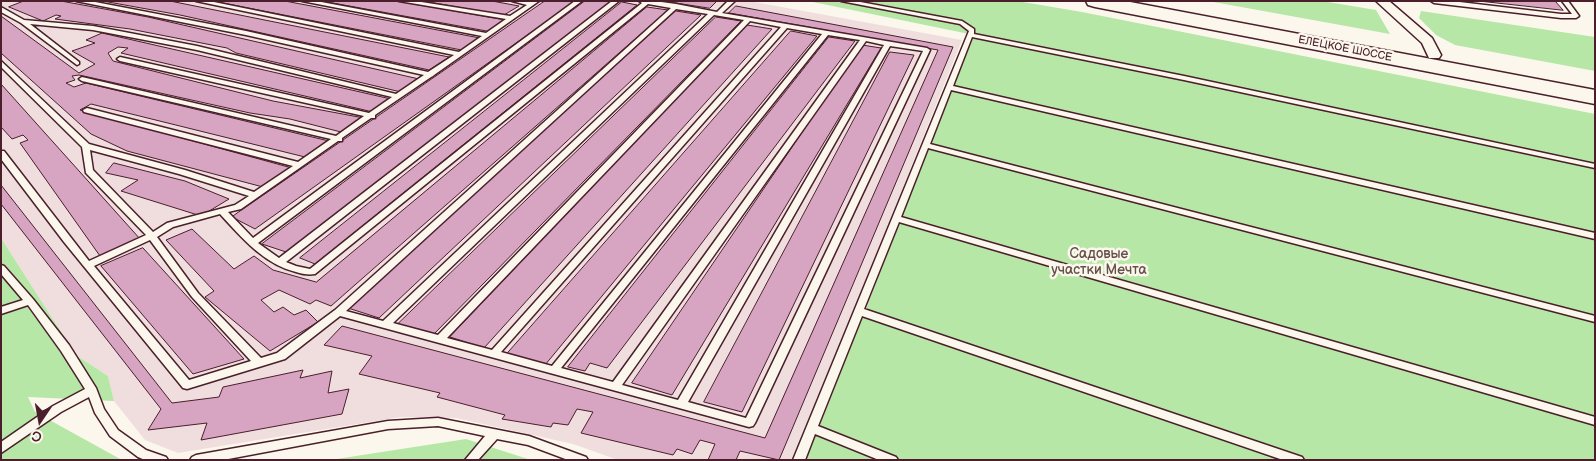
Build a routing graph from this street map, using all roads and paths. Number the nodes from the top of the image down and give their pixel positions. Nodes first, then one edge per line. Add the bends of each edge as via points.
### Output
1 (79, 1) edge
2 (200, 1) edge
3 (304, 1) edge
4 (402, 1) edge
5 (515, 1) edge
6 (579, 1) edge
7 (616, 1) edge
8 (642, 1) edge
9 (732, 1) edge
10 (844, 1) edge
11 (1095, 1) edge
12 (1145, 1) edge
13 (1382, 1) edge
14 (1434, 1) edge
15 (1565, 1) edge
16 (646, 2) edge
17 (534, 3) edge
18 (676, 6) junction
19 (1, 9) edge
20 (717, 13) junction
21 (512, 18) junction
22 (749, 18) junction
23 (23, 22) junction
24 (786, 25) junction
25 (827, 32) junction
26 (488, 35) junction
27 (970, 35) junction
28 (864, 39) junction
29 (888, 43) junction
30 (461, 54) junction
31 (1434, 55) junction
32 (120, 58) dead end
33 (1, 63) edge
34 (77, 63) dead end
35 (430, 76) junction
36 (82, 79) dead end
37 (1595, 85) edge
38 (949, 87) junction
39 (1595, 96) edge
40 (399, 97) junction
41 (87, 110) dead end
42 (372, 116) junction
43 (339, 139) junction
44 (926, 145) junction
45 (86, 146) junction
46 (1, 153) edge
47 (300, 165) junction
48 (1595, 166) edge
49 (256, 195) junction
50 (223, 212) junction
51 (896, 218) junction
52 (152, 236) junction
53 (1595, 236) edge
54 (252, 244) junction
55 (279, 263) junction
56 (88, 265) junction
57 (1, 268) edge
58 (30, 301) junction
59 (1, 311) edge
60 (859, 311) junction
61 (338, 312) junction
62 (1595, 319) edge
63 (386, 324) junction
64 (440, 339) junction
65 (494, 354) junction
66 (259, 363) junction
67 (554, 370) junction
68 (615, 387) junction
69 (92, 390) junction
70 (681, 405) junction
71 (1595, 421) edge
72 (812, 428) junction
73 (494, 434) junction
74 (1, 448) edge
75 (219, 457) edge
76 (162, 460) edge
77 (196, 460) edge
78 (471, 460) edge
79 (582, 460) edge
80 (799, 460) edge
81 (892, 460) edge
82 (1298, 460) edge

1 - 35 lane via 246,33
2 - 30 lane
3 - 26 lane
4 - 21 lane
5 - 17 lane
6 - 54 lane
7 - 55 lane
8 - 16 lane
9 - 20 lane
10 - 27 lane via 962,24 972,30
11 - 39 main road, ЕЛЕЦКОЕ ШОССЕ
12 - 31 main road, ЕЛЕЦКОЕ ШОССЕ
13 - 31 street via 1426,41
14 - 15 lane via 1576,16
16 - 18 lane
16 - 55 lane via 312,272 292,270
17 - 21 lane
18 - 20 lane
18 - 61 lane
19 - 23 lane
20 - 22 lane
20 - 63 lane
21 - 26 lane
22 - 24 lane
22 - 64 lane
23 - 34 lane
23 - 40 lane via 93,28 197,48
24 - 25 lane
24 - 65 lane
25 - 28 lane
25 - 67 lane
26 - 30 lane
27 - 38 lane
27 - 48 lane
28 - 29 lane
28 - 68 lane
29 - 70 lane
29 - 70 lane via 927,50 749,423
30 - 35 lane
31 - 37 main road, ЕЛЕЦКОЕ ШОССЕ
32 - 42 lane
33 - 45 lane
35 - 40 lane
36 - 43 lane
38 - 44 lane
38 - 53 lane
40 - 42 lane
41 - 47 lane
42 - 43 lane
43 - 47 lane
44 - 51 lane
44 - 62 lane
45 - 49 lane
45 - 52 lane via 89,171
46 - 56 lane
47 - 49 lane
49 - 50 lane
50 - 52 lane via 170,225
50 - 54 lane
51 - 60 lane
51 - 71 lane
52 - 56 lane
52 - 66 lane via 195,295
54 - 55 lane
56 - 66 lane via 187,385
57 - 58 lane
58 - 59 lane
58 - 69 lane
60 - 72 lane
60 - 82 lane
61 - 63 lane
61 - 66 lane via 280,356
63 - 64 lane
64 - 65 lane
65 - 67 lane
67 - 68 lane
68 - 70 lane
69 - 74 lane via 57,409
69 - 76 lane via 99,410 114,433 142,454
72 - 80 lane
72 - 81 lane
73 - 75 lane via 438,422 388,425
73 - 78 lane
73 - 79 lane via 529,441
75 - 77 lane

